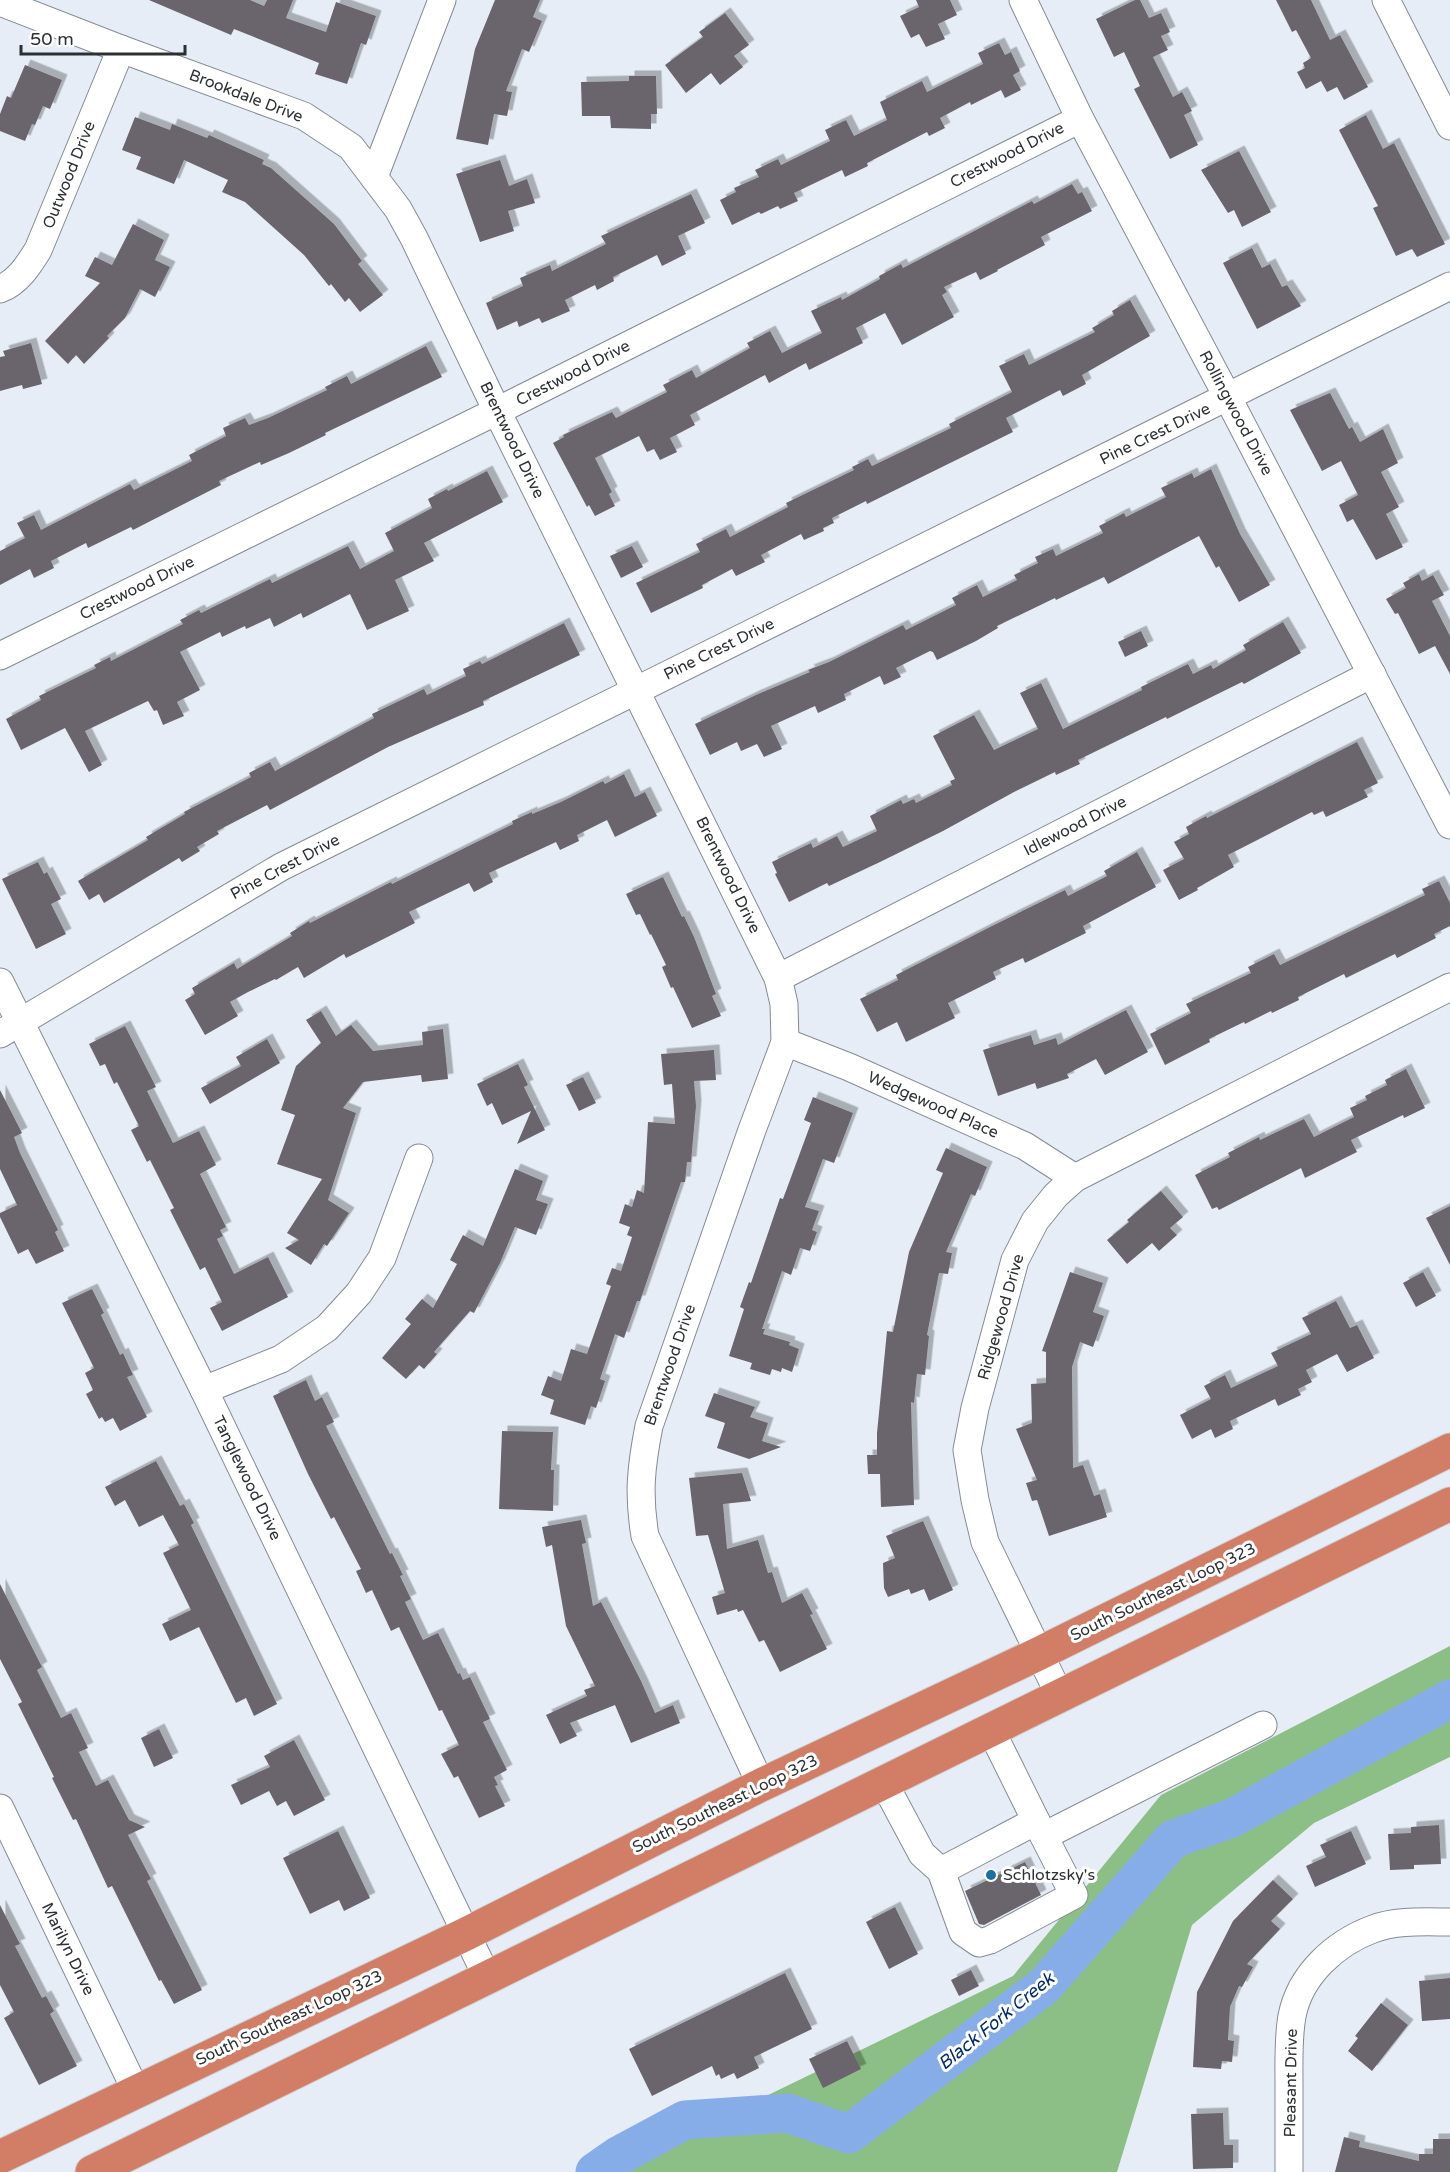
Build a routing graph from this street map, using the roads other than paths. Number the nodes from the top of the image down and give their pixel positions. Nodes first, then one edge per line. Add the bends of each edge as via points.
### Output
1 (442, 0) edge
2 (1023, 0) edge
3 (1386, 0) edge
4 (0, 2) edge
5 (121, 49) junction
6 (1080, 119) junction
7 (1450, 126) edge
8 (374, 177) junction
9 (1450, 286) edge
10 (0, 289) edge
11 (1228, 398) junction
12 (497, 411) junction
13 (0, 656) edge
14 (1372, 674) junction
15 (637, 690) junction
16 (1450, 825) edge
17 (778, 978) junction
18 (0, 982) edge
19 (1450, 987) edge
20 (10, 1029) edge
21 (785, 1042) junction
22 (418, 1158) dead end
23 (1075, 1178) junction
24 (204, 1390) junction
25 (1450, 1450) edge
26 (1450, 1504) edge
27 (1038, 1654) junction
28 (1060, 1696) junction
29 (1263, 1725) dead end
30 (991, 1730) junction
31 (884, 1783) junction
32 (761, 1785) junction
33 (0, 1808) edge
34 (1040, 1829) junction
35 (941, 1871) junction
36 (1450, 1922) edge
37 (466, 1934) junction
38 (487, 1977) junction
39 (136, 2091) junction
40 (0, 2157) edge
41 (92, 2172) edge
42 (1289, 2172) edge

1 - 8 street
2 - 6 street, Rollingwood Drive
3 - 7 street
4 - 5 street, Brookdale Drive
5 - 8 street, Brookdale Drive via 304,116 351,147
5 - 10 street, Outwood Drive via 38,250 25,271
6 - 11 street, Rollingwood Drive
6 - 12 street, Crestwood Drive
8 - 12 street, Brentwood Drive via 414,238
9 - 11 street, Pine Crest Drive
11 - 14 street, Rollingwood Drive
11 - 15 street, Pine Crest Drive
12 - 13 street, Crestwood Drive
12 - 15 street, Brentwood Drive
14 - 16 street, Rollingwood Drive
14 - 17 street, Idlewood Drive
15 - 17 street, Brentwood Drive
15 - 20 street, Pine Crest Drive via 281,867
17 - 21 street, Brentwood Drive via 784,1004
18 - 20 street, Tanglewood Drive
19 - 23 street, Ridgewood Drive
20 - 24 street, Tanglewood Drive
21 - 23 street, Wedgewood Place via 1024,1146
21 - 32 street, Brentwood Drive via 649,1426 641,1468 640,1505 645,1536
22 - 24 street via 382,1258 359,1293 327,1328 281,1359
23 - 27 street, Ridgewood Drive via 1035,1221 1015,1260 967,1450 985,1542
24 - 37 street, Tanglewood Drive
25 - 27 highway, South Southeast Loop 323
26 - 28 highway
27 - 28 street, Ridgewood Drive
27 - 32 highway, South Southeast Loop 323
28 - 30 highway
29 - 34 street
30 - 31 highway
30 - 34 street
31 - 35 street via 922,1854
31 - 38 highway
32 - 37 highway, South Southeast Loop 323
33 - 39 street, Marilyn Drive
34 - 35 street
34 - 35 street via 1074,1895 990,1940 979,1943 963,1932
36 - 42 street, Pleasant Drive via 1374,1928 1346,1941 1322,1960 1304,1986 1293,2015 1289,2045
37 - 38 street, Tanglewood Drive
37 - 39 highway, South Southeast Loop 323
38 - 41 highway
39 - 40 highway, South Southeast Loop 323

